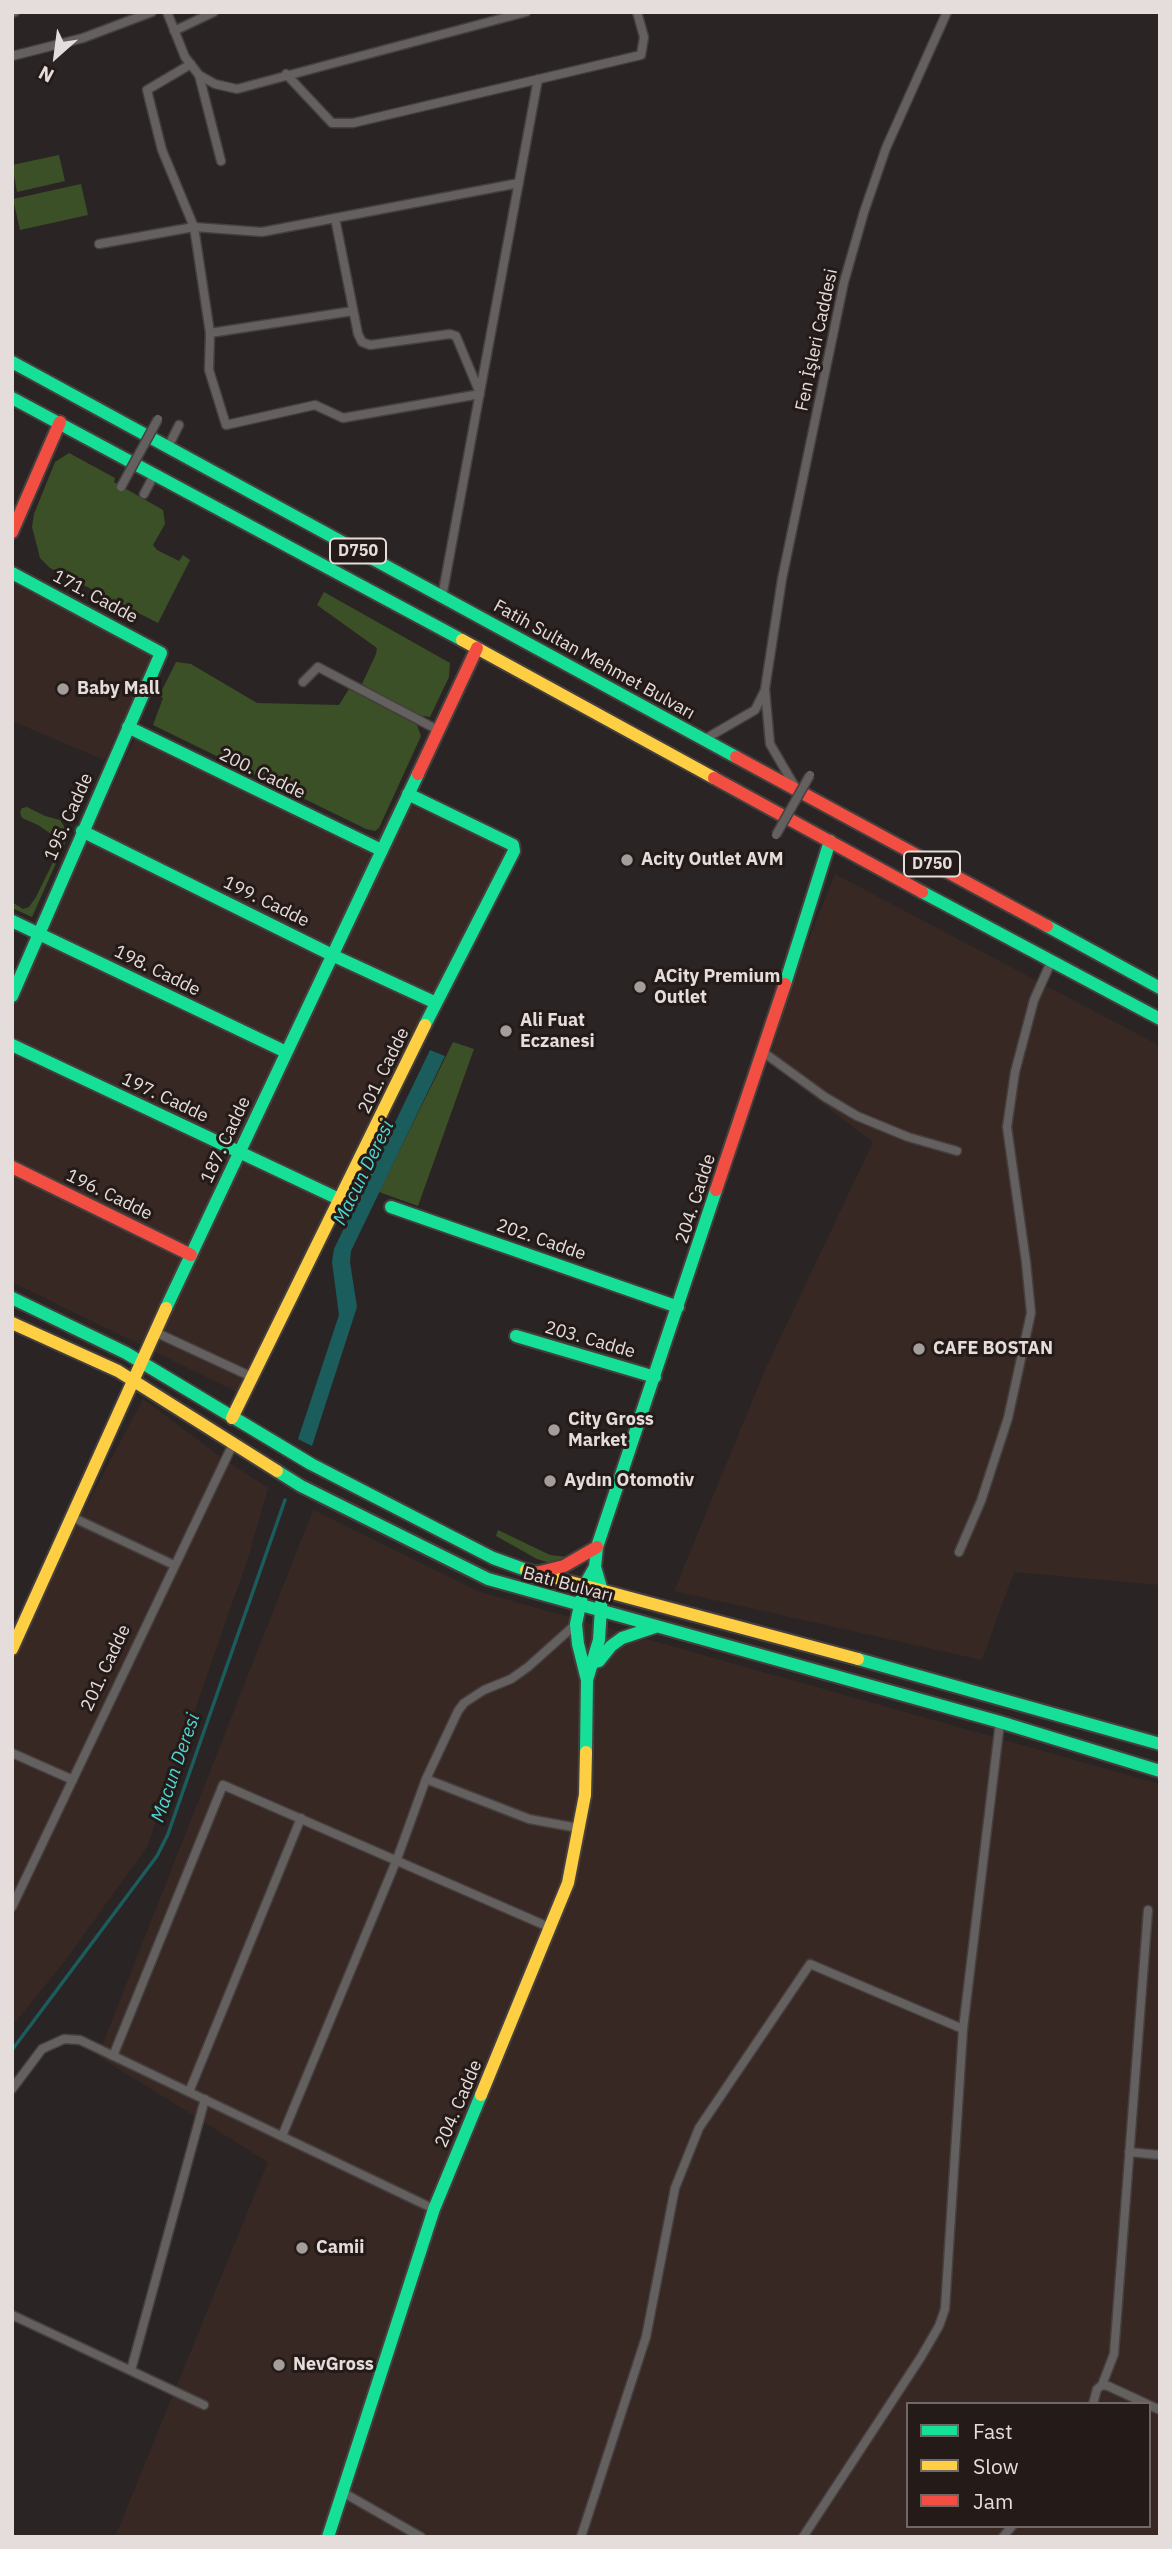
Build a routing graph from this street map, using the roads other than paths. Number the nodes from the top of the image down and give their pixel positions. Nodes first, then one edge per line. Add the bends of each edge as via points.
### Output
1 (152, 12) edge
2 (167, 12) edge
3 (214, 12) edge
4 (526, 12) edge
5 (637, 12) edge
6 (947, 12) edge
7 (174, 31) junction
8 (12, 56) edge
9 (191, 64) junction
10 (286, 74) junction
11 (199, 75) junction
12 (538, 79) junction
13 (221, 161) dead end
14 (519, 183) junction
15 (335, 218) junction
16 (194, 227) junction
17 (99, 244) dead end
18 (353, 311) junction
19 (210, 333) junction
20 (12, 362) edge
21 (480, 394) junction
22 (12, 398) edge
23 (158, 419) dead end
24 (60, 422) junction
25 (179, 425) dead end
26 (168, 447) junction
27 (155, 474) junction
28 (121, 487) dead end
29 (144, 494) dead end
30 (12, 532) edge
31 (12, 573) edge
32 (442, 597) junction
33 (477, 648) junction
34 (162, 653) joint
35 (303, 682) dead end
36 (765, 689) junction
37 (128, 727) junction
38 (438, 730) junction
39 (704, 740) junction
40 (810, 775) dead end
41 (797, 791) junction
42 (408, 794) junction
43 (82, 831) junction
44 (776, 835) dead end
45 (830, 841) junction
46 (381, 850) junction
47 (12, 921) edge
48 (38, 933) junction
49 (332, 954) junction
50 (1051, 962) junction
51 (1160, 988) edge
52 (12, 996) edge
53 (436, 1003) junction
54 (1160, 1019) edge
55 (12, 1045) edge
56 (286, 1052) junction
57 (763, 1052) junction
58 (957, 1151) dead end
59 (239, 1152) junction
60 (12, 1167) edge
61 (341, 1200) junction
62 (391, 1207) dead end
63 (191, 1255) junction
64 (12, 1298) edge
65 (678, 1307) junction
66 (12, 1322) edge
67 (155, 1332) junction
68 (516, 1336) dead end
69 (141, 1362) junction
70 (252, 1377) junction
71 (655, 1377) junction
72 (132, 1381) junction
73 (232, 1418) junction
74 (233, 1444) junction
75 (72, 1517) junction
76 (597, 1547) junction
77 (959, 1552) dead end
78 (174, 1565) junction
79 (595, 1567) junction
80 (536, 1573) junction
81 (584, 1586) junction
82 (603, 1591) junction
83 (580, 1606) junction
84 (601, 1612) junction
85 (576, 1624) junction
86 (655, 1627) junction
87 (12, 1649) edge
88 (592, 1663) junction
89 (587, 1680) junction
90 (1000, 1722) junction
91 (1160, 1744) edge
92 (12, 1753) edge
93 (1160, 1771) edge
94 (73, 1780) junction
95 (426, 1780) junction
96 (301, 1818) junction
97 (578, 1828) junction
98 (397, 1859) junction
99 (12, 1907) edge
100 (1148, 1910) dead end
101 (551, 1928) junction
102 (963, 2029) junction
103 (113, 2056) junction
104 (12, 2090) edge
105 (189, 2092) junction
106 (205, 2099) junction
107 (282, 2136) junction
108 (1129, 2152) junction
109 (1160, 2155) edge
110 (434, 2209) junction
111 (12, 2315) edge
112 (131, 2370) junction
113 (1102, 2385) junction
114 (1094, 2402) edge
115 (1144, 2402) edge
116 (204, 2405) dead end
117 (344, 2493) junction
118 (328, 2537) edge
119 (421, 2537) edge
120 (581, 2537) edge
121 (803, 2537) edge

1 - 8 street via 83,38
2 - 7 street
3 - 7 street
4 - 10 street
5 - 12 street via 644,37 641,55
6 - 36 street, Fen İşleri Caddesi via 886,148 844,282 782,579
7 - 9 street
9 - 11 street
9 - 16 street via 147,90 162,150
10 - 11 street via 237,89
10 - 12 street via 332,123 352,123
11 - 13 street
12 - 14 street
14 - 15 street
14 - 21 street
15 - 16 street via 262,232
15 - 18 street
16 - 17 street
16 - 19 street
18 - 19 street
18 - 21 street via 362,342 370,345 456,336
19 - 21 street via 209,370 226,425 315,405 344,418
20 - 26 main road, Fatih Sultan Mehmet Bulvarı / D750
21 - 32 street
22 - 24 main road, D750
23 - 28 street, bridge
24 - 27 main road, D750
24 - 30 main road
25 - 26 street
26 - 32 main road, Fatih Sultan Mehmet Bulvarı / D750
27 - 29 street
27 - 33 main road, D750
31 - 34 main road, 171. Cadde
32 - 39 main road, Fatih Sultan Mehmet Bulvarı / D750
33 - 38 main road, 187. Cadde
33 - 45 main road, D750
34 - 37 main road, 195. Cadde
35 - 38 street via 318,667
36 - 39 street via 755,710
36 - 41 street via 770,744
37 - 43 main road, 195. Cadde
37 - 46 main road, 200. Cadde
38 - 42 main road, 187. Cadde
39 - 41 main road, Fatih Sultan Mehmet Bulvarı / D750
40 - 44 street, bridge
41 - 51 main road, Fatih Sultan Mehmet Bulvarı / D750
42 - 46 main road, 187. Cadde
42 - 53 main road, 201. Cadde via 515,847
43 - 48 main road, 195. Cadde
43 - 49 main road, 199. Cadde
45 - 50 main road, D750
45 - 57 main road, 204. Cadde
46 - 49 main road, 187. Cadde
47 - 48 main road, 198. Cadde
48 - 52 main road, 195. Cadde
48 - 56 main road, 198. Cadde
49 - 53 main road, 199. Cadde
49 - 56 main road, 187. Cadde
50 - 54 main road, D750
50 - 77 street via 1034,1000 1014,1072 1007,1127 1031,1313 1008,1418
53 - 61 main road, 201. Cadde
55 - 59 main road, 197. Cadde
56 - 59 main road, 187. Cadde
57 - 58 street via 857,1116
57 - 65 main road, 204. Cadde
59 - 61 main road, 197. Cadde
59 - 63 main road, 187. Cadde
60 - 63 main road, 196. Cadde
61 - 70 main road, 201. Cadde
62 - 65 main road, 202. Cadde
63 - 67 main road, 187. Cadde
64 - 69 main road, Batı Bulvarı
65 - 71 main road, 204. Cadde
66 - 72 main road, Batı Bulvarı
67 - 69 main road, 187. Cadde
67 - 70 street
68 - 71 main road, 203. Cadde
69 - 72 main road, 187. Cadde
69 - 73 main road, Batı Bulvarı
70 - 73 main road, 201. Cadde
71 - 76 main road, 204. Cadde
72 - 74 main road, Batı Bulvarı
72 - 75 main road, 187. Cadde
73 - 80 main road, Batı Bulvarı via 454,1540
74 - 78 street, 201. Cadde
74 - 83 main road, Batı Bulvarı via 336,1505 463,1568
75 - 78 street
75 - 87 main road, 187. Cadde
76 - 79 main road, 204. Cadde
76 - 80 main road via 564,1566
78 - 94 street, 201. Cadde
79 - 81 main road, 204. Cadde
79 - 82 main road, 204. Cadde
80 - 81 main road, Batı Bulvarı
81 - 82 main road, Batı Bulvarı
81 - 83 main road, 204. Cadde
82 - 84 main road, 204. Cadde
82 - 91 main road, Batı Bulvarı
83 - 84 main road, Batı Bulvarı
83 - 85 main road, 204. Cadde
84 - 86 main road, Batı Bulvarı
84 - 88 main road, 204. Cadde
85 - 89 main road, 204. Cadde
85 - 95 street via 511,1679 464,1703
86 - 88 main road via 622,1638
86 - 90 main road, Batı Bulvarı
88 - 89 main road, 204. Cadde
89 - 97 main road, 204. Cadde via 585,1795
90 - 93 main road, Batı Bulvarı
90 - 102 street
92 - 94 street
94 - 99 street, 201. Cadde
95 - 97 street via 529,1819
95 - 98 street
96 - 98 street
96 - 103 street via 223,1785
96 - 105 street
97 - 101 main road, 204. Cadde via 568,1883
98 - 101 street
98 - 107 street
100 - 108 street
101 - 110 main road, 204. Cadde
102 - 120 street via 810,1964 699,2128 675,2188 646,2337
102 - 121 street via 945,2309 921,2357
103 - 104 street via 80,2040 64,2039 42,2049
103 - 105 street
105 - 106 street
106 - 107 street
106 - 112 street
107 - 110 street
108 - 109 street
108 - 113 street via 1114,2354
110 - 117 main road, 204. Cadde
111 - 112 street
112 - 116 street
113 - 114 street
113 - 115 street
117 - 118 main road, 204. Cadde
117 - 119 street

